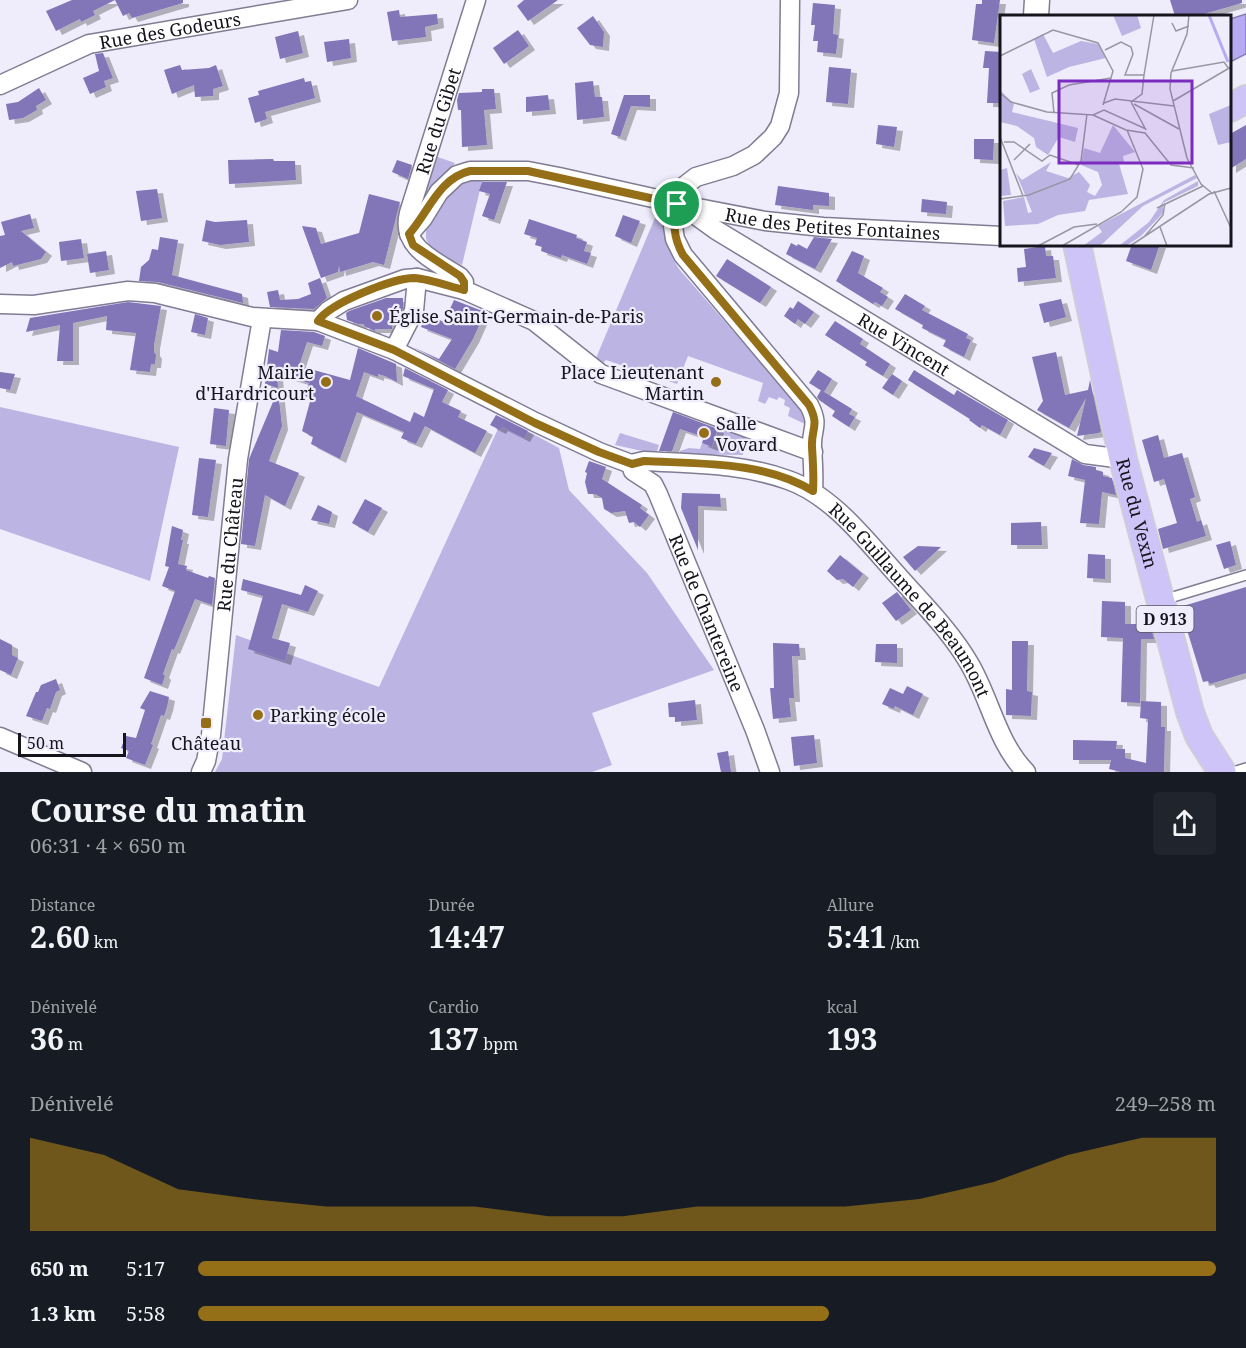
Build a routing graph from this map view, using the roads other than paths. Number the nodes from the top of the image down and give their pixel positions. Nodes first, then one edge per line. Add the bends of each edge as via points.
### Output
1 (348, 0) edge
2 (476, 0) edge
3 (790, 0) edge
4 (1037, 0) edge
5 (1036, 15) edge
6 (1246, 80) edge
7 (0, 85) edge
8 (1231, 88) edge
9 (1246, 99) edge
10 (1231, 107) edge
11 (689, 207) junction
12 (409, 234) junction
13 (1000, 236) edge
14 (1077, 246) edge
15 (417, 278) junction
16 (464, 290) junction
17 (0, 304) edge
18 (262, 319) junction
19 (318, 321) junction
20 (394, 350) junction
21 (810, 449) junction
22 (1123, 459) junction
23 (632, 464) junction
24 (796, 483) junction
25 (813, 491) junction
26 (1246, 575) edge
27 (1160, 601) junction
28 (0, 737) edge
29 (1246, 768) edge
30 (82, 772) edge
31 (201, 772) edge
32 (770, 772) edge
33 (1026, 772) edge
34 (1222, 772) edge
35 (1233, 772) edge

1 - 7 street, Rue des Godeurs via 89,44
2 - 12 street, Rue du Gibet via 409,213
3 - 11 street via 789,93 780,126 765,147 745,161 689,182 680,193
4 - 5 main road
6 - 8 main road
9 - 10 main road
11 - 12 street, Rue des Petites Fontaines via 528,171 470,171 457,175 439,192
11 - 13 street, Rue des Petites Fontaines via 785,224
11 - 21 street via 674,225 675,239 683,255 809,405 816,423
11 - 22 street, Rue Vincent via 716,230 1085,454
12 - 16 street via 413,245 460,276
14 - 22 main road, Rue du Vexin / D 913
15 - 16 street
15 - 19 street via 397,281 344,301
15 - 20 street via 414,311
16 - 21 street via 534,321 601,374
17 - 18 street, Rue Guillaume de Beaumont via 34,304 128,291 155,293
18 - 19 street, Rue Guillaume de Beaumont
18 - 31 street, Rue du Château via 238,459 211,735
19 - 20 street, Rue Guillaume de Beaumont
20 - 23 street, Rue Guillaume de Beaumont via 535,423
21 - 24 street via 798,463
21 - 25 street via 815,470
22 - 27 main road, Rue du Vexin / D 913
23 - 24 street, Rue Guillaume de Beaumont via 644,461 726,465
23 - 32 street, Rue de Chantereine via 633,471 653,484 658,494
24 - 25 street, Rue Guillaume de Beaumont
25 - 33 street, Rue Guillaume de Beaumont via 869,543 947,632 969,663 1010,752
26 - 27 lane
27 - 34 main road, Rue du Vexin / D 913 via 1192,720
28 - 30 street
29 - 35 lane

